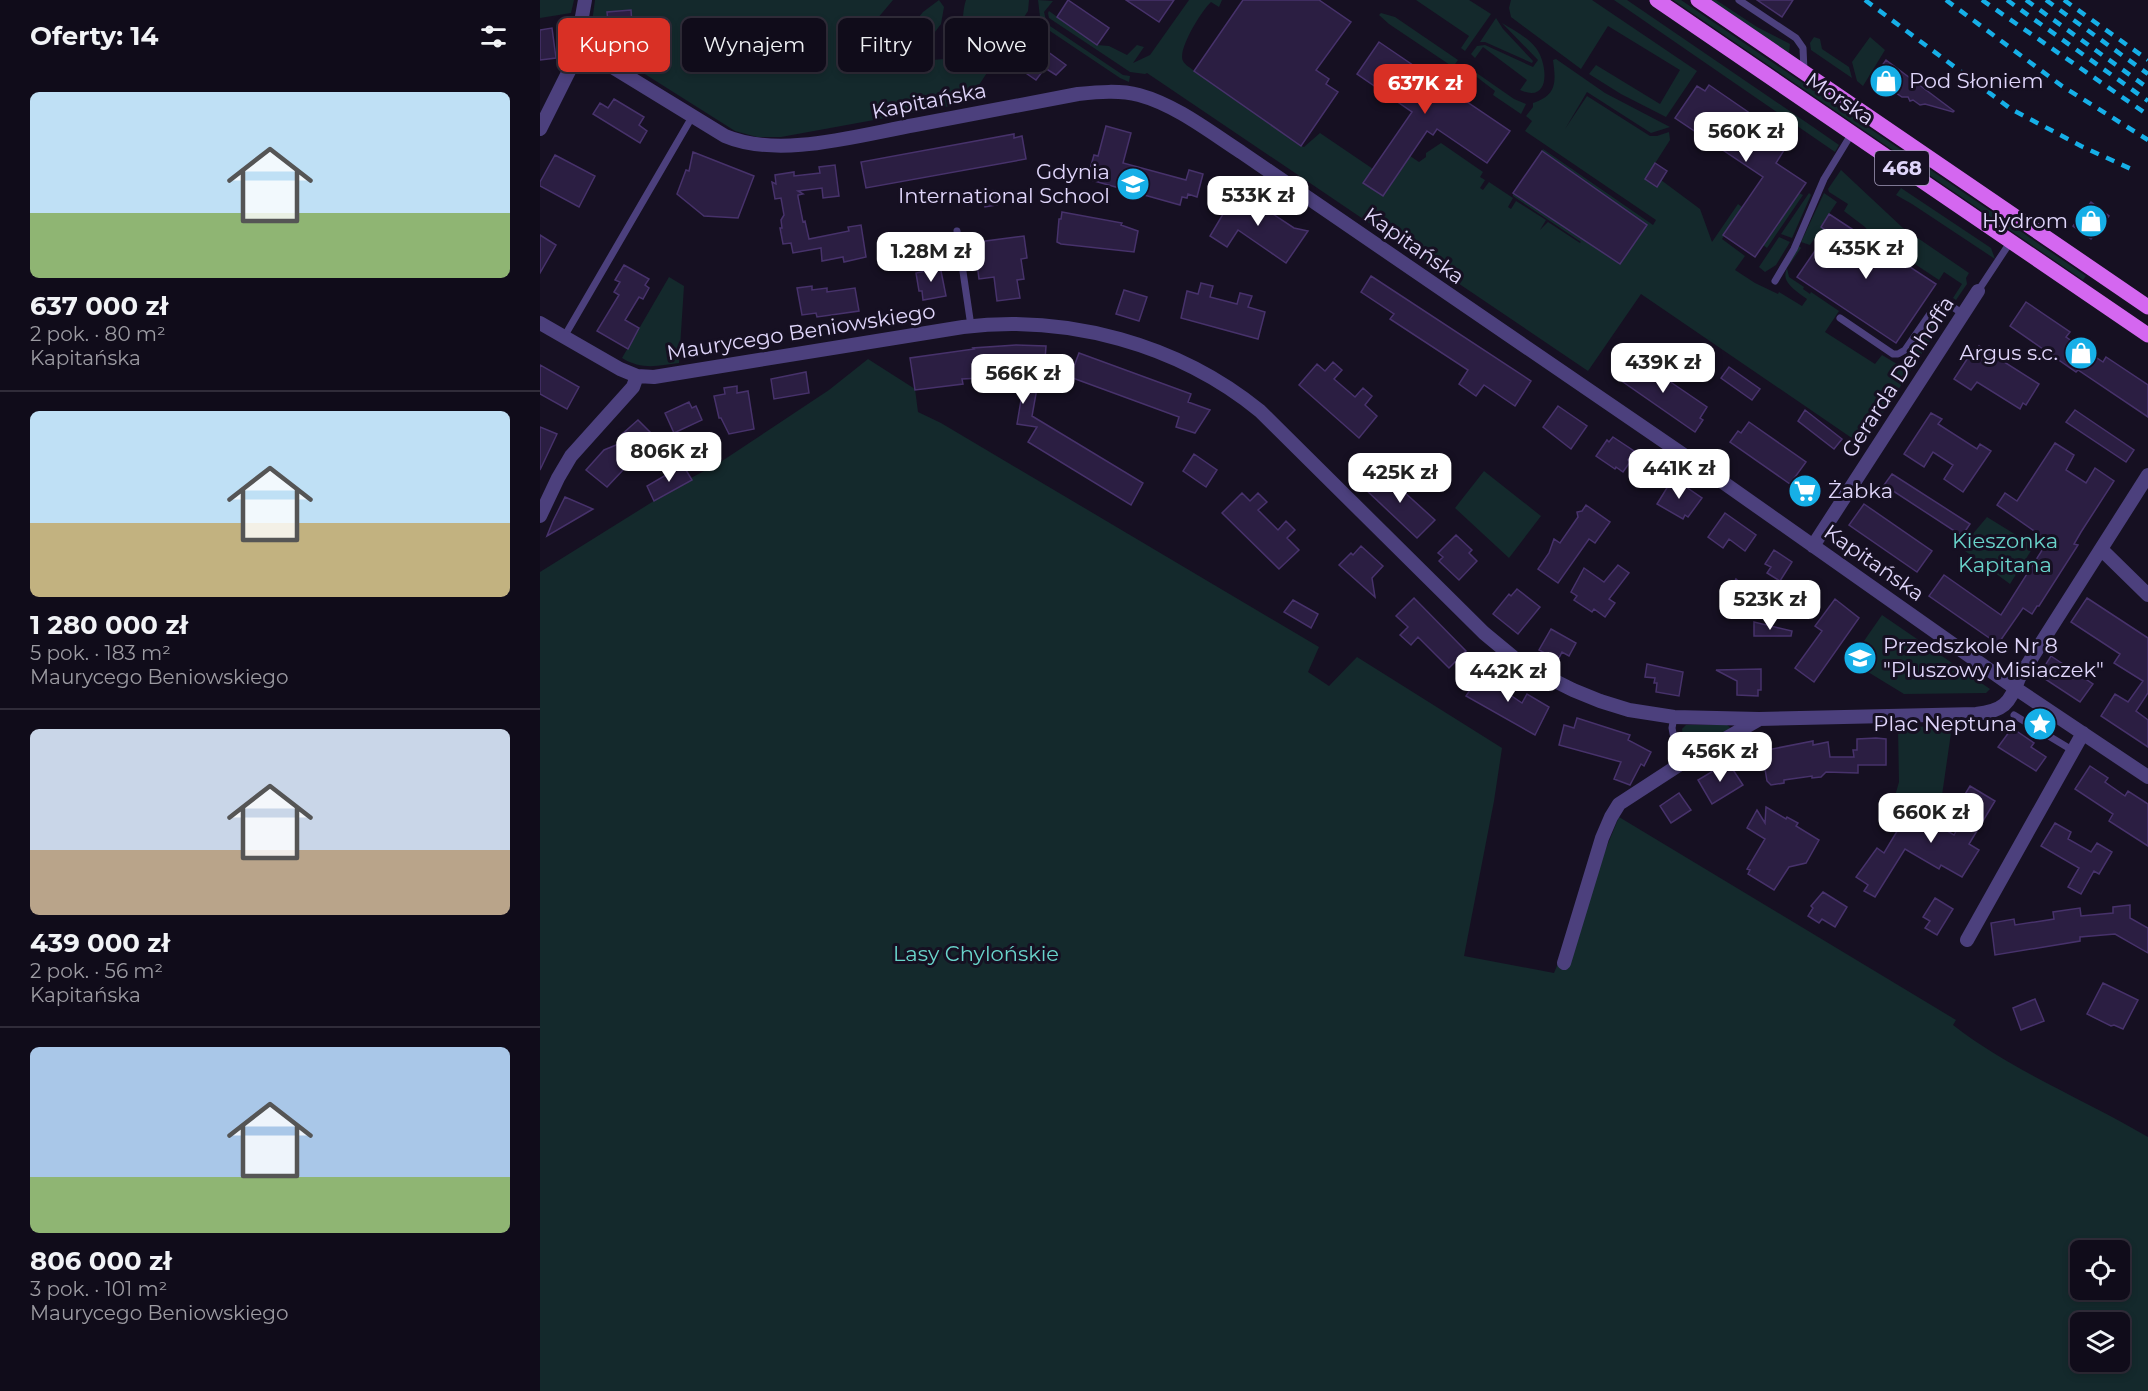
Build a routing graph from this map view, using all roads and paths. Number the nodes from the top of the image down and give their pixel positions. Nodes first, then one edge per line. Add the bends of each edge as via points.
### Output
1 (585, 0) edge
2 (1657, 0) edge
3 (1698, 0) edge
4 (1739, 0) edge
5 (582, 18) edge
6 (569, 72) edge
7 (620, 72) edge
8 (1804, 73) junction
9 (692, 117) junction
10 (540, 129) edge
11 (1852, 133) junction
12 (957, 231) dead end
13 (2011, 241) junction
14 (1775, 281) dead end
15 (1978, 291) joint
16 (2148, 307) edge
17 (1963, 314) junction
18 (1840, 318) dead end
19 (540, 323) edge
20 (971, 326) junction
21 (2148, 335) edge
22 (564, 337) junction
23 (637, 376) junction
24 (2148, 475) edge
25 (540, 516) edge
26 (1813, 546) junction
27 (2101, 549) junction
28 (2148, 595) edge
29 (2015, 688) junction
30 (2014, 715) dead end
31 (1674, 717) junction
32 (1759, 719) junction
33 (2083, 733) junction
34 (2072, 750) junction
35 (1679, 765) junction
36 (2148, 777) edge
37 (1966, 940) dead end
38 (1564, 963) dead end

1 - 5 street
2 - 11 main road, Morska / 468
3 - 8 main road, Morska / 468
4 - 8 lane via 1796,38 1803,48
6 - 10 street
7 - 9 street, Kapitańska
8 - 16 main road, Morska / 468
9 - 22 lane
9 - 26 street, Kapitańska via 741,143 790,146 1078,94 1139,95 1174,110 1241,152
11 - 13 main road, Morska / 468
11 - 14 lane via 1824,179 1794,249
12 - 20 lane
13 - 15 lane
13 - 21 main road, Morska / 468
15 - 17 street, Gerarda Denhoffa
17 - 18 lane via 1947,303 1936,305 1905,350 1898,354
17 - 26 street, Gerarda Denhoffa
19 - 22 street, Maurycego Beniowskiego
20 - 23 street, Maurycego Beniowskiego via 654,377
20 - 31 street, Maurycego Beniowskiego via 1031,324 1100,333 1152,349 1234,390 1260,411 1498,646 1541,674 1600,701
22 - 23 street, Maurycego Beniowskiego
23 - 25 street via 633,387 572,456
24 - 27 street, Maurycego Beniowskiego
26 - 29 street, Kapitańska
27 - 28 street
27 - 29 street, Maurycego Beniowskiego
29 - 32 street, Maurycego Beniowskiego via 2001,708 1987,713
29 - 33 street, Kapitańska
30 - 34 lane
31 - 32 street, Maurycego Beniowskiego
31 - 35 lane via 1672,728
32 - 35 street
33 - 34 street
33 - 36 street, Kapitańska
34 - 37 street
35 - 38 street via 1619,804 1611,817

